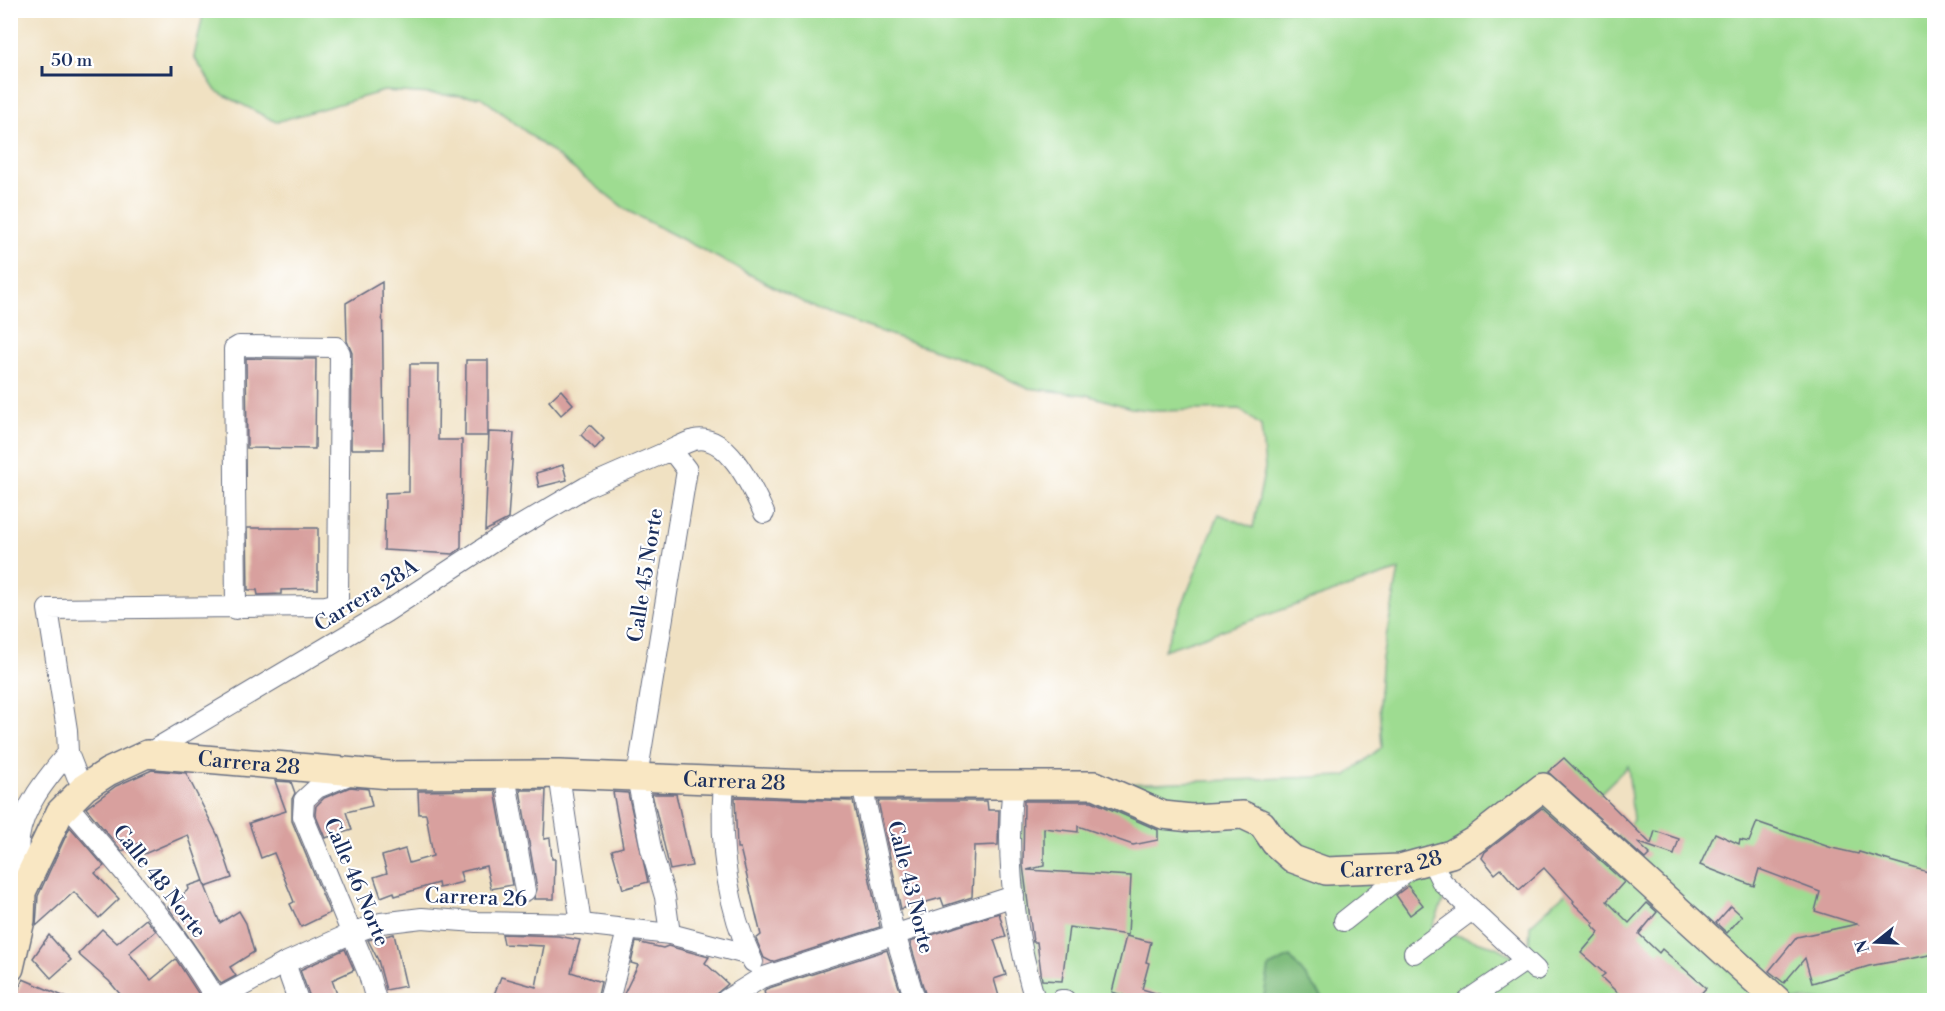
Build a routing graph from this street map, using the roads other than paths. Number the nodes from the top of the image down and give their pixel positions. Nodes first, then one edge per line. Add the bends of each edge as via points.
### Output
1 (664, 453) junction
2 (764, 513) dead end
3 (236, 609) junction
4 (68, 753) junction
5 (147, 754) junction
6 (351, 774) junction
7 (559, 774) junction
8 (505, 775) junction
9 (637, 777) junction
10 (724, 781) junction
11 (1013, 783) junction
12 (862, 785) junction
13 (76, 795) junction
14 (1424, 862) junction
15 (525, 891) dead end
16 (22, 892) junction
17 (1014, 896) junction
18 (1472, 910) junction
19 (1344, 921) dead end
20 (581, 924) junction
21 (627, 931) junction
22 (352, 933) junction
23 (670, 934) junction
24 (896, 934) junction
25 (1413, 953) dead end
26 (750, 955) junction
27 (11, 961) edge
28 (285, 963) junction
29 (761, 978) junction
30 (213, 997) edge
31 (298, 1000) edge
32 (376, 1000) edge
33 (609, 1000) edge
34 (726, 1000) edge
35 (915, 1000) edge
36 (1035, 1000) edge
37 (1468, 1000) edge
38 (1777, 1000) edge

1 - 2 street via 697,439 718,445 746,473
1 - 5 street, Carrera 28A via 609,476 496,540 386,612
1 - 9 street, Calle 45 Norte via 674,453 687,470
3 - 3 street via 326,606 338,599 340,353 336,347 239,346 233,352
3 - 4 street via 48,609
4 - 13 street, Calle 48 Norte via 77,776
4 - 16 street via 45,781 19,837
5 - 6 street, Carrera 28
5 - 13 street via 108,772
6 - 8 street, Carrera 28
6 - 22 street, Calle 46 Norte via 316,788 304,800 303,816
7 - 8 street, Carrera 28
7 - 9 street, Carrera 28
7 - 20 street
8 - 15 street
9 - 10 street, Carrera 28
9 - 23 street
10 - 12 street, Carrera 28
10 - 26 street via 725,870
11 - 12 street, Carrera 28
11 - 14 street, Carrera 28 via 1095,785 1163,815 1243,815 1262,824 1293,859 1326,871 1400,868
11 - 17 street via 1010,844
12 - 24 street, Calle 43 Norte
13 - 16 street via 60,812
13 - 30 street, Calle 48 Norte via 123,870 187,954
14 - 18 street
14 - 19 street
14 - 38 street, Carrera 28 via 1451,854 1475,840 1543,787
16 - 27 street via 21,920
17 - 24 street
17 - 36 street via 1022,952
18 - 25 street
18 - 37 street via 1531,965
20 - 21 street, Carrera 26
20 - 22 street, Carrera 26 via 422,918 381,923
21 - 23 street, Carrera 26
21 - 33 street
22 - 28 street, Carrera 26
22 - 32 street, Calle 46 Norte
23 - 26 street, Carrera 26
24 - 29 street
24 - 35 street, Calle 43 Norte
26 - 29 street
28 - 30 street, Carrera 26
28 - 31 street
29 - 34 street

